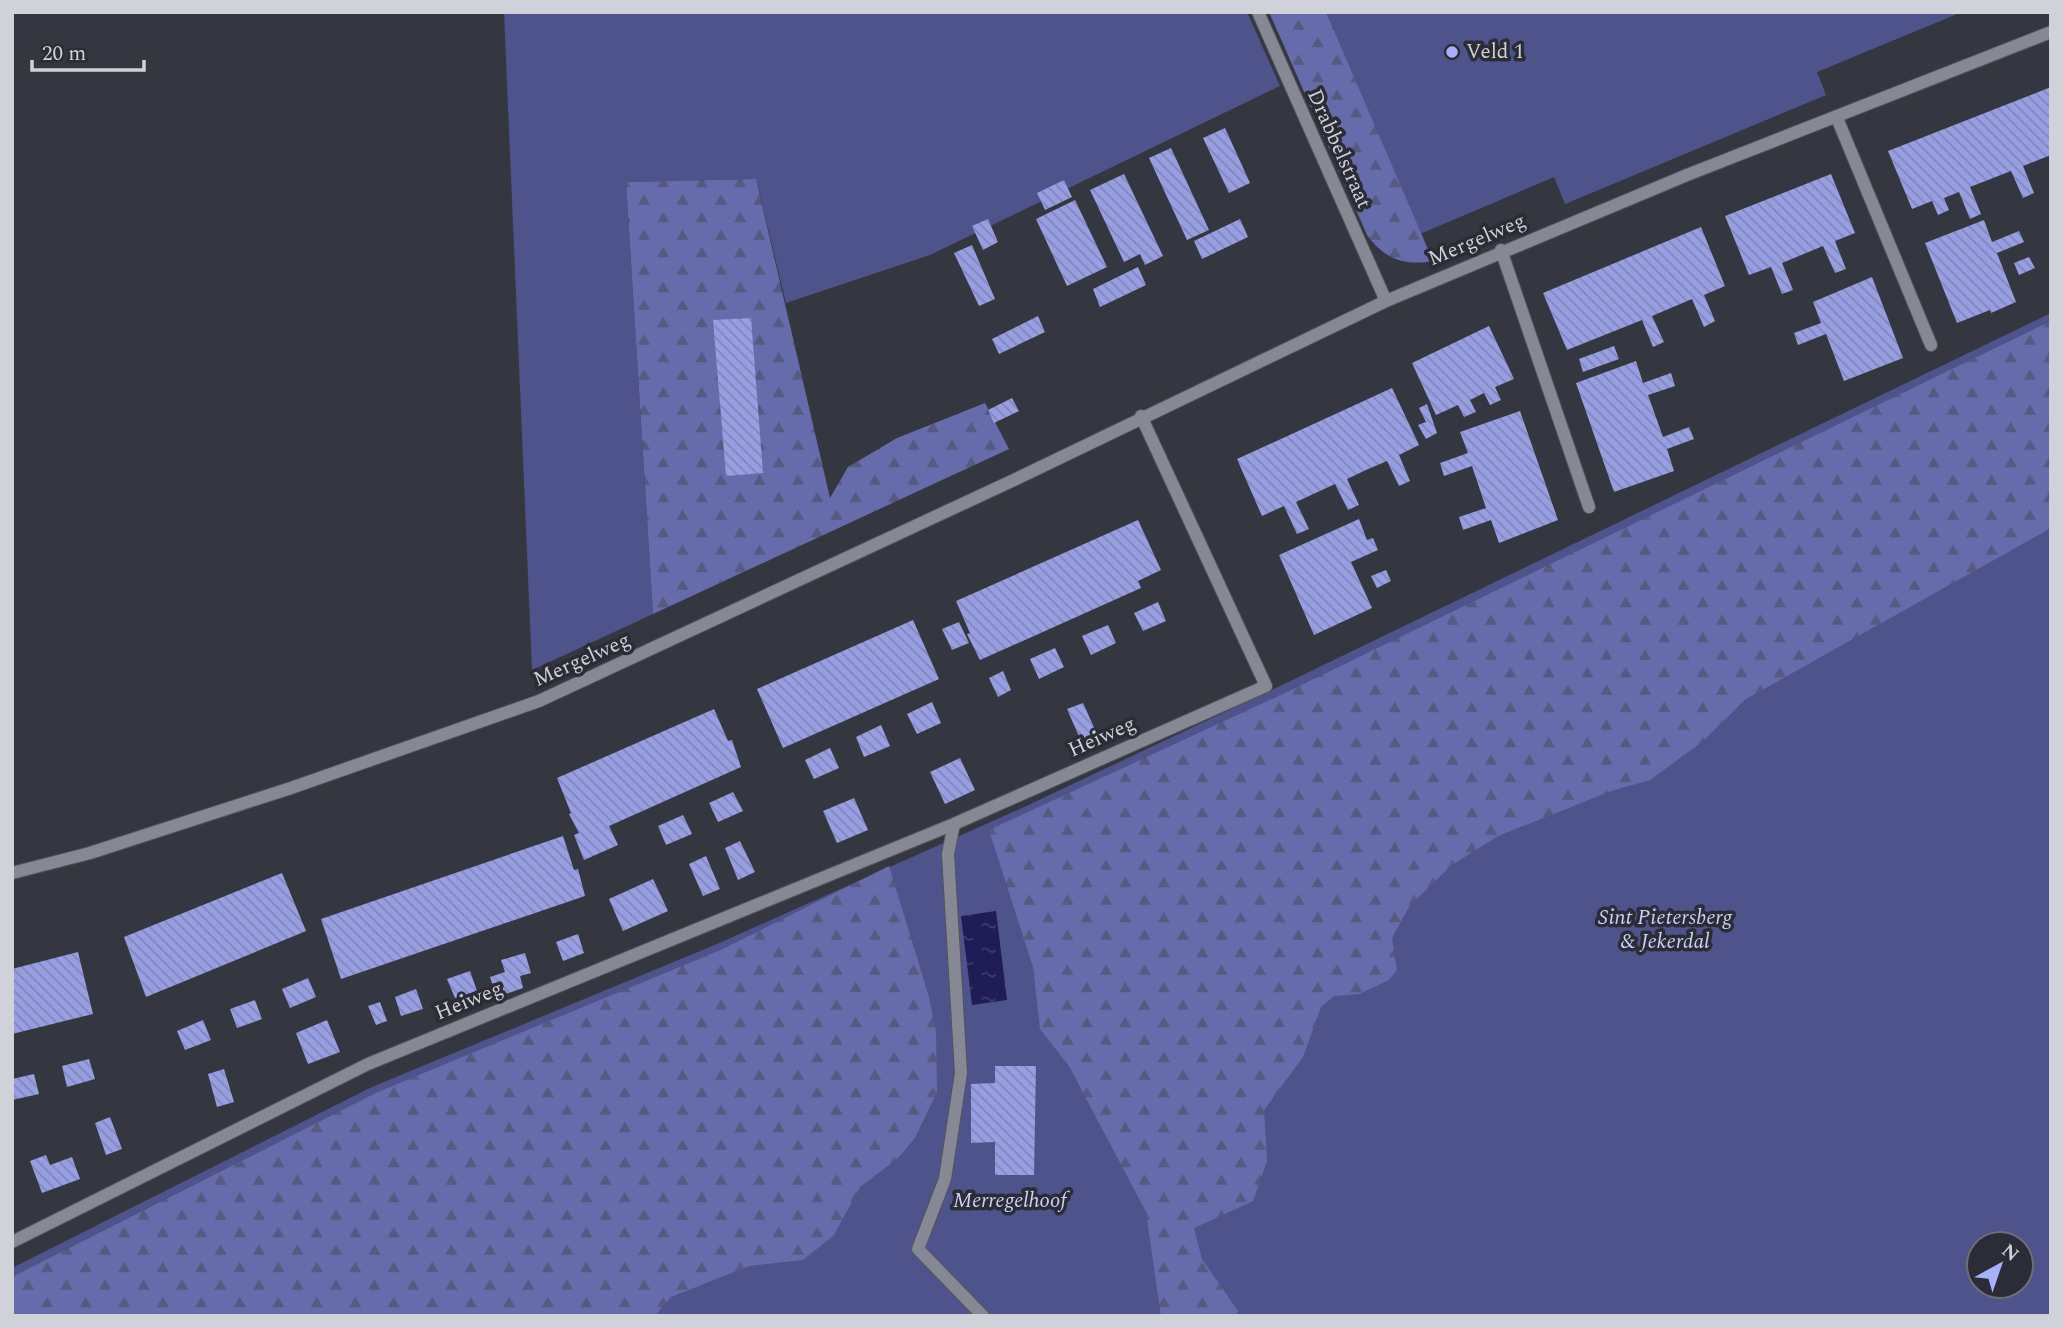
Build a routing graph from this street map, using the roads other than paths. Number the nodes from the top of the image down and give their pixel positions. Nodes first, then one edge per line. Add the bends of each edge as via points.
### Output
1 (1258, 12) edge
2 (2051, 32) edge
3 (1837, 118) junction
4 (1502, 250) junction
5 (1385, 301) junction
6 (1931, 345) dead end
7 (1141, 416) junction
8 (1589, 507) dead end
9 (954, 824) junction
10 (12, 873) edge
11 (12, 1242) edge
12 (983, 1316) edge

1 - 5 street, Drabbelstraat
2 - 3 street, Mergelweg
3 - 4 street, Mergelweg
3 - 6 street
4 - 5 street, Mergelweg
4 - 8 street
5 - 7 street, Mergelweg
7 - 9 street, Heiweg via 1266,686
7 - 10 street, Mergelweg via 539,701 291,788 90,853
9 - 11 street, Heiweg via 368,1064
9 - 12 street via 948,854 961,1073 945,1179 918,1249

